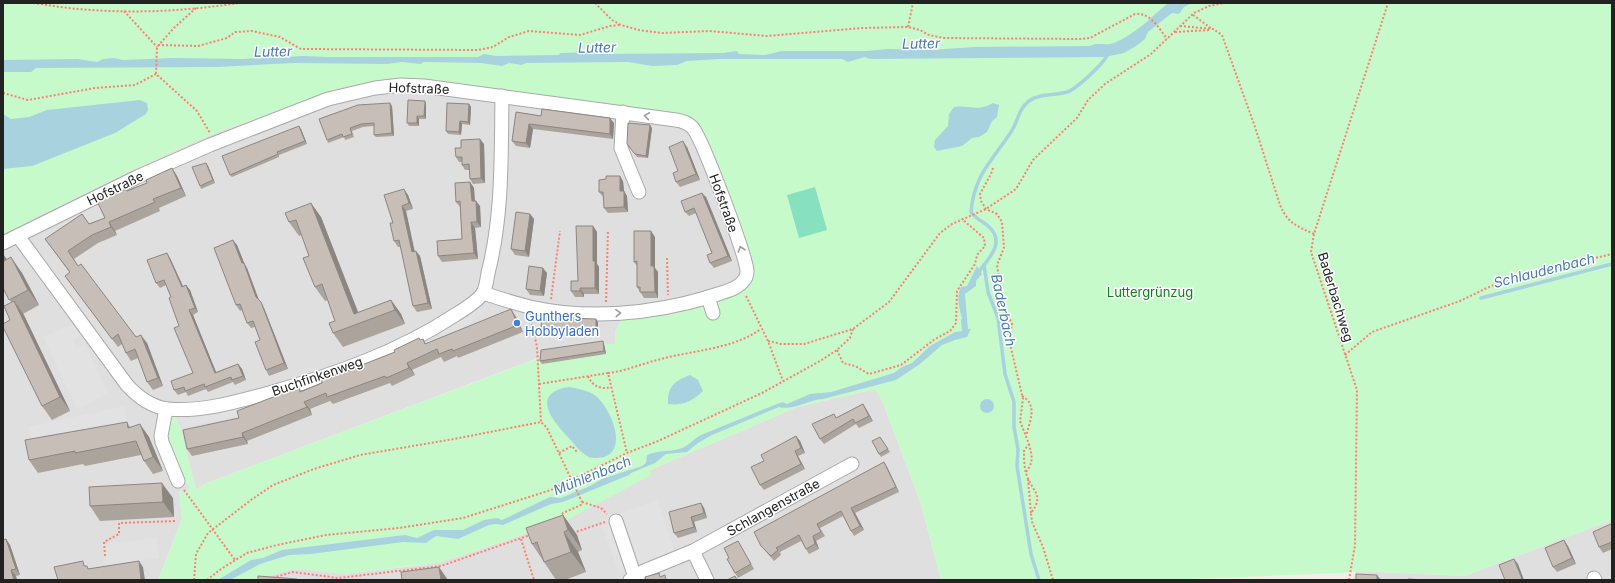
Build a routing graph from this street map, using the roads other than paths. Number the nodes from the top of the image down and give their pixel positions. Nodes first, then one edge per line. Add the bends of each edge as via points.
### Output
1 (502, 96) junction
2 (623, 112) junction
3 (640, 192) dead end
4 (18, 236) junction
5 (3, 243) edge
6 (483, 293) junction
7 (708, 297) junction
8 (713, 313) dead end
9 (166, 409) junction
10 (852, 464) dead end
11 (178, 481) road end
12 (616, 522) road end
13 (693, 551) junction
14 (632, 579) edge
15 (707, 580) edge

1 - 2 street, Hofstraße
1 - 4 street, Hofstraße via 401,85 328,99 137,177
1 - 6 street via 499,204 493,253
2 - 3 street via 621,148
7 -> 2 street, Hofstraße via 739,285 745,280 747,272 725,204 693,128 686,122
4 - 5 street, Hofstraße
4 - 9 street, Buchfinkenweg via 127,385 149,403
6 -> 7 street via 529,307 605,314 668,308
6 - 9 street, Buchfinkenweg via 468,307 413,340 337,371 238,401 203,408
7 - 8 street
9 - 11 street via 162,442
10 - 13 street, Schlangenstraße
12 - 14 street
13 - 14 street, Schlangenstraße via 644,571
13 - 15 street

